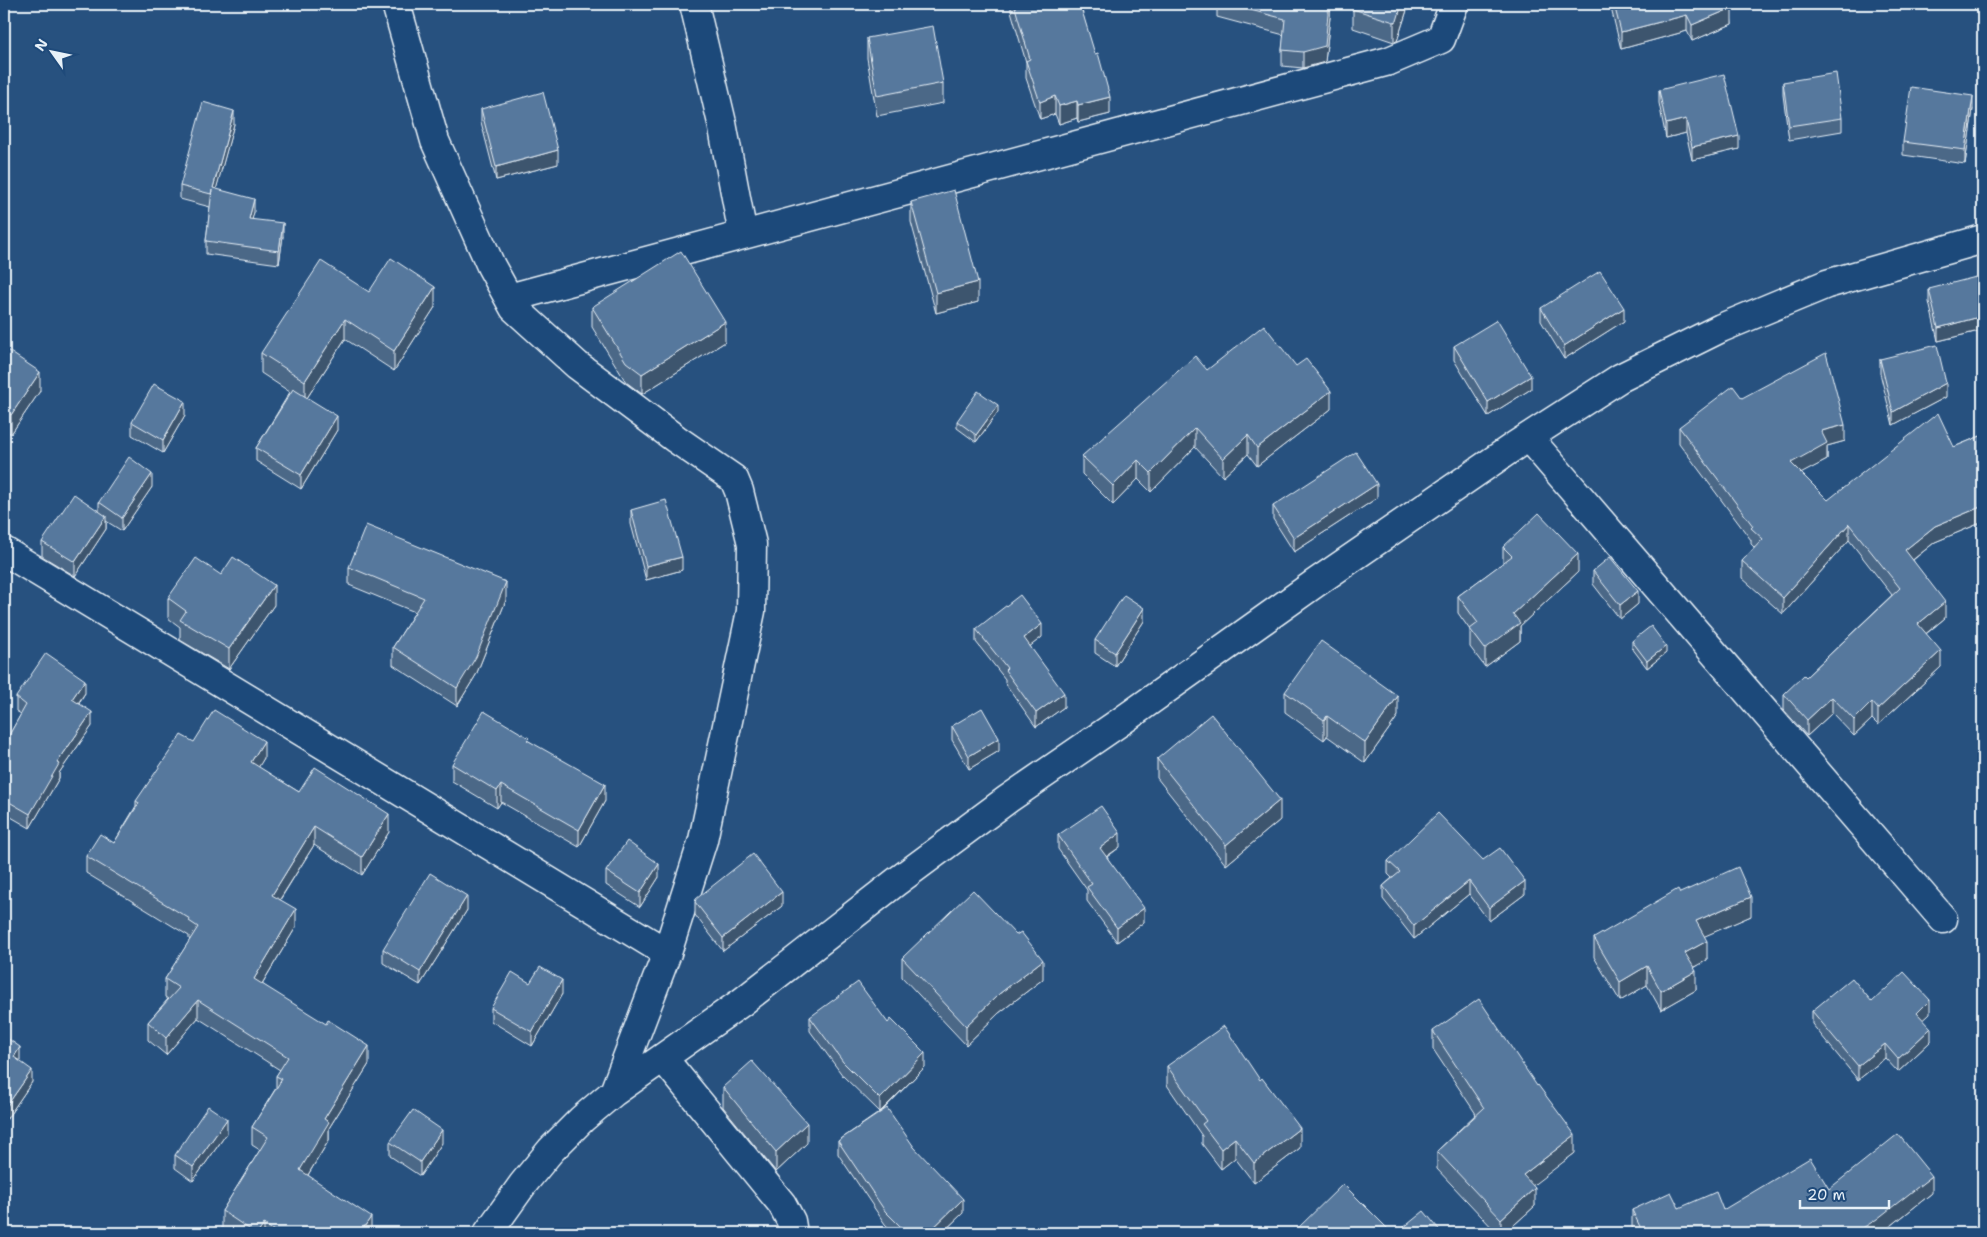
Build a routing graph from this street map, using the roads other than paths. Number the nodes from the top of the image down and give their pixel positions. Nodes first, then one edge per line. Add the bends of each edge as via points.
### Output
1 (396, 4) edge
2 (694, 4) edge
3 (1454, 4) edge
4 (743, 234) junction
5 (1983, 239) edge
6 (509, 298) junction
7 (1529, 438) junction
8 (4, 552) edge
9 (1943, 919) dead end
10 (667, 953) junction
11 (663, 1058) junction
12 (614, 1092) junction
13 (488, 1233) edge
14 (793, 1233) edge

1 - 6 street via 435,141 491,266
2 - 4 street via 722,123
3 - 4 street via 1441,39 1389,61
4 - 6 street
5 - 7 street via 1827,284 1721,328 1620,378
6 - 10 street via 514,308 577,365 734,479 744,508 752,544 751,611 703,840
7 - 9 street
7 - 11 street via 1008,799 742,1002
8 - 10 street
10 - 12 street
11 - 12 street
11 - 14 street via 782,1204
12 - 13 street via 551,1150

